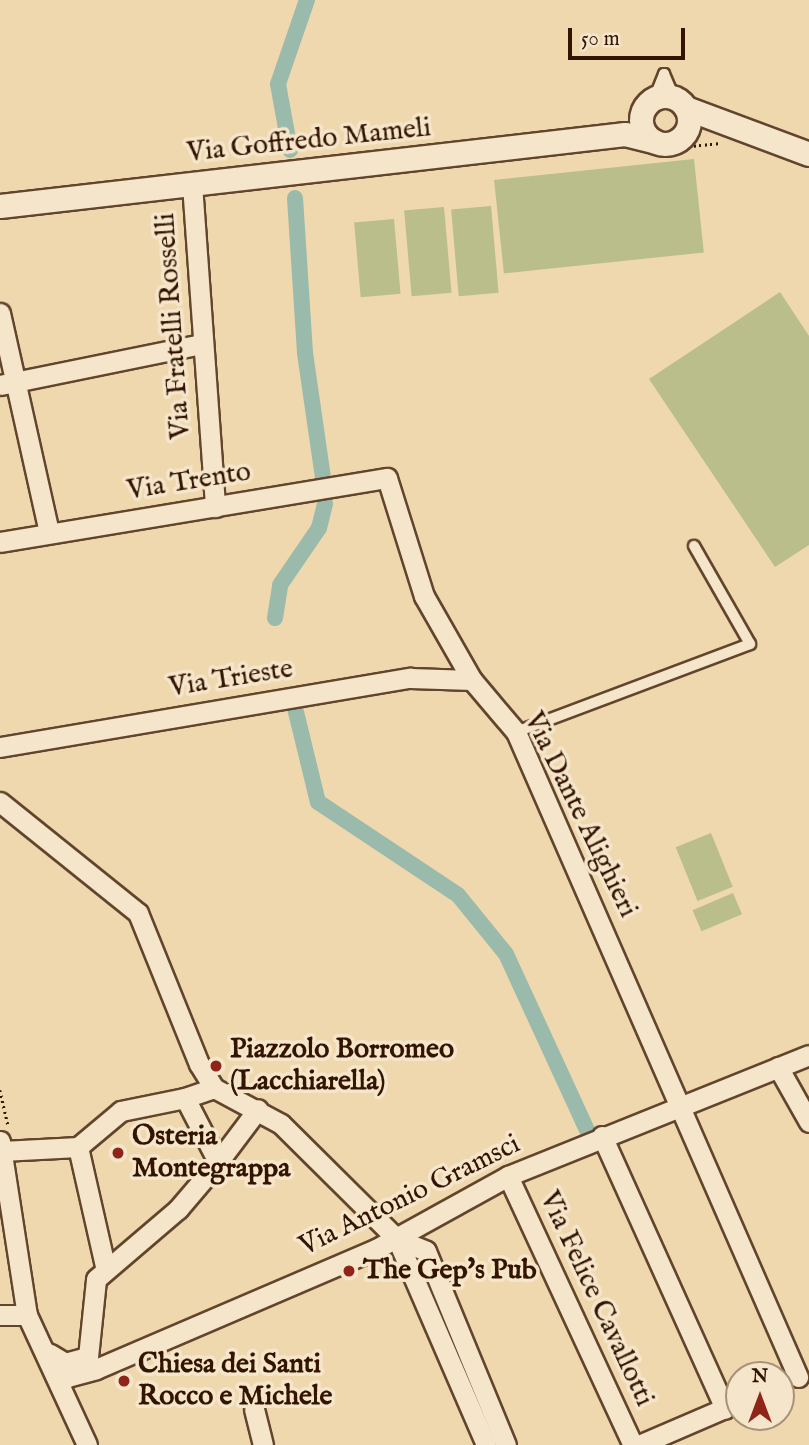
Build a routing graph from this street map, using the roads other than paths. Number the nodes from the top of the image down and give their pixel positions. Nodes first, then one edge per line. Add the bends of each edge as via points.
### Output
1 (664, 105) junction
2 (707, 121) junction
3 (625, 134) junction
4 (682, 137) junction
5 (654, 141) junction
6 (809, 154) edge
7 (192, 184) junction
8 (0, 199) edge
9 (36, 201) junction
10 (0, 205) edge
11 (0, 313) edge
12 (202, 344) junction
13 (8, 384) edge
14 (387, 478) joint
15 (215, 507) junction
16 (49, 533) junction
17 (0, 542) edge
18 (694, 546) dead end
19 (472, 680) junction
20 (516, 732) junction
21 (0, 747) edge
22 (5, 810) edge
23 (809, 1055) edge
24 (778, 1067) junction
25 (215, 1088) junction
26 (185, 1098) junction
27 (683, 1105) junction
28 (258, 1109) junction
29 (809, 1122) edge
30 (602, 1136) junction
31 (1, 1146) edge
32 (78, 1147) junction
33 (218, 1162) junction
34 (508, 1176) junction
35 (397, 1239) junction
36 (106, 1270) junction
37 (0, 1315) edge
38 (27, 1315) junction
39 (46, 1352) junction
40 (796, 1378) edge
41 (725, 1391) edge
42 (725, 1408) edge
43 (254, 1409) dead end
44 (87, 1445) edge
45 (263, 1445) edge
46 (486, 1445) edge
47 (506, 1445) edge
48 (633, 1445) edge
49 (639, 1445) edge

1 - 2 street
1 - 3 street
1 - 4 street via 689,123
1 - 5 street via 643,130
2 - 4 street, Via Goffredo Mameli
2 - 6 street via 767,134
3 - 5 street, Via Goffredo Mameli
3 - 7 street, Via Goffredo Mameli
4 - 5 street, Via Goffredo Mameli
7 - 9 street, Via Goffredo Mameli
7 - 12 street, Via Fratelli Rosselli
8 - 9 street
9 - 10 street, Via Goffredo Mameli
11 - 13 street
12 - 13 street
12 - 15 street, Via Fratelli Rosselli
13 - 16 street
14 - 15 street, Via Trento
14 - 19 street, Via Dante Alighieri via 424,596
15 - 16 street, Via Trento
16 - 17 street, Via Trento
18 - 20 lane via 751,644
19 - 20 street, Via Dante Alighieri
19 - 21 street, Via Trieste via 410,678
20 - 27 street, Via Dante Alighieri
22 - 25 street via 138,913 199,1065
23 - 24 street, Via Antonio Gramsci
24 - 27 street, Via Antonio Gramsci
24 - 29 street
25 - 26 street
25 - 28 street
26 - 32 street via 121,1111
26 - 33 street
27 - 30 street, Via Antonio Gramsci
27 - 40 street, Via Dante Alighieri
28 - 33 street
28 - 35 street via 317,1154
30 - 34 street, Via Antonio Gramsci
30 - 41 street
31 - 32 street
31 - 38 street
32 - 36 street
33 - 36 street via 178,1209
34 - 35 street, Via Antonio Gramsci
34 - 48 street, Via Felice Cavallotti
35 - 39 street, Via Antonio Gramsci via 96,1369 67,1377
35 - 46 street
35 - 47 street via 426,1251
36 - 39 street via 96,1279 88,1357 65,1363
37 - 38 street
38 - 39 street
39 - 44 street
42 - 49 street
43 - 45 street

